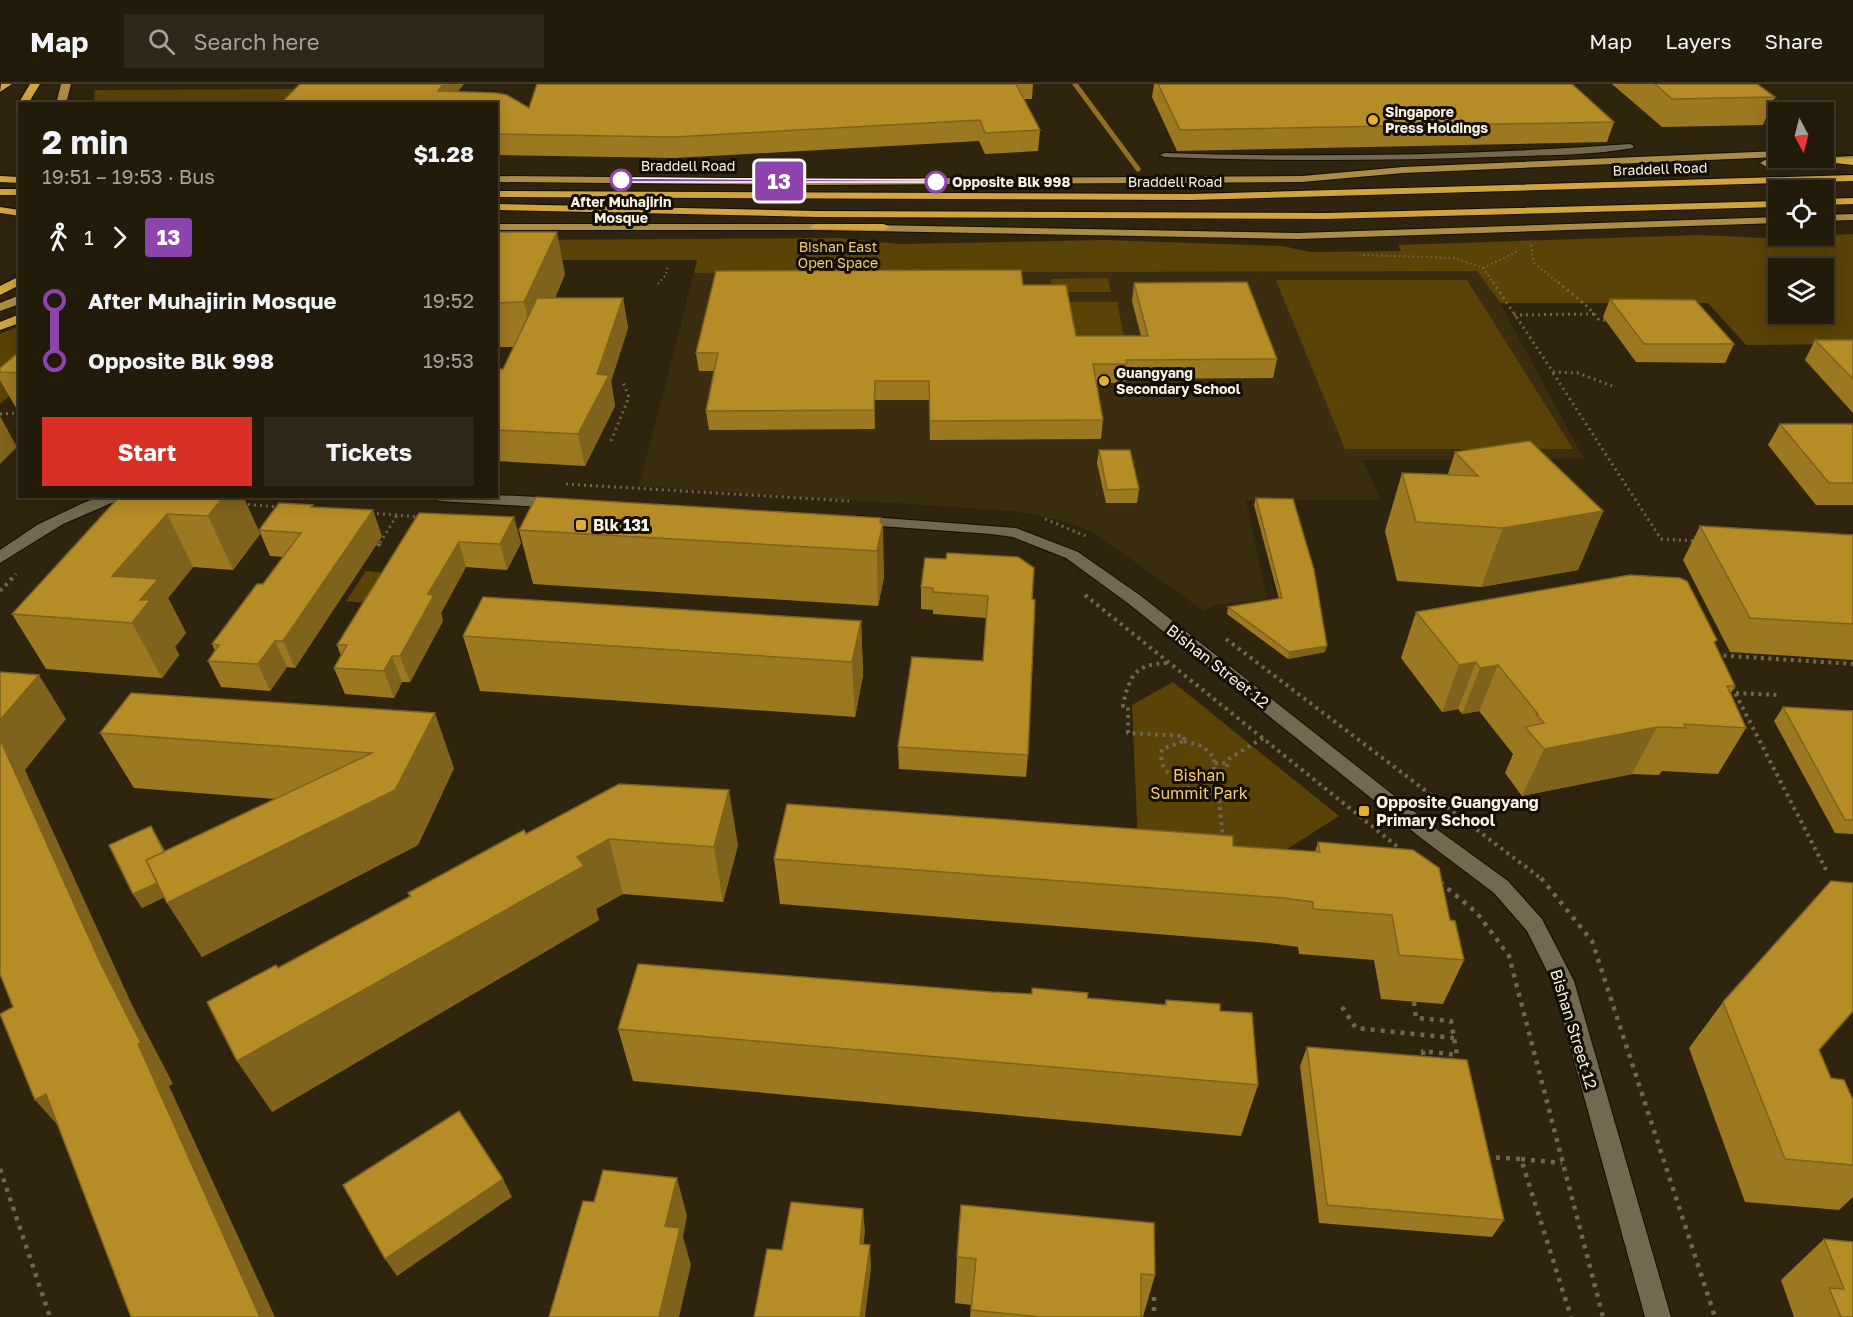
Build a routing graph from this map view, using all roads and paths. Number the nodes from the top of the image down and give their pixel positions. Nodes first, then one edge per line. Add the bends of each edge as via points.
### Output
1 (7, 84) edge
2 (35, 84) edge
3 (66, 84) edge
4 (0, 89) edge
5 (24, 102) edge
6 (62, 102) edge
7 (1630, 146) dead end
8 (1853, 151) edge
9 (1768, 154) edge
10 (1164, 155) dead end
11 (1834, 155) edge
12 (1834, 157) edge
13 (1768, 159) edge
14 (1853, 161) edge
15 (0, 174) edge
16 (18, 174) edge
17 (1853, 178) edge
18 (0, 179) edge
19 (498, 179) edge
20 (1302, 179) junction
21 (18, 180) edge
22 (1853, 187) edge
23 (0, 192) edge
24 (18, 192) edge
25 (498, 194) edge
26 (1853, 201) edge
27 (1834, 202) edge
28 (0, 203) edge
29 (18, 203) edge
30 (1768, 206) edge
31 (498, 207) edge
32 (0, 210) edge
33 (772, 212) junction
34 (18, 213) edge
35 (1853, 217) edge
36 (1834, 218) edge
37 (1329, 220) junction
38 (1768, 220) edge
39 (498, 227) edge
40 (816, 227) junction
41 (1530, 240) dead end
42 (1361, 255) dead end
43 (668, 266) dead end
44 (18, 281) edge
45 (658, 284) dead end
46 (0, 291) edge
47 (18, 300) edge
48 (0, 307) edge
49 (1594, 314) junction
50 (1514, 315) junction
51 (18, 319) edge
52 (1605, 320) dead end
53 (0, 326) edge
54 (1553, 372) junction
55 (623, 382) dead end
56 (1612, 386) dead end
57 (18, 413) edge
58 (0, 414) edge
59 (611, 441) dead end
60 (556, 483) dead end
61 (116, 498) edge
62 (471, 498) edge
63 (852, 501) dead end
64 (236, 504) dead end
65 (567, 504) edge
66 (282, 507) edge
67 (363, 513) edge
68 (397, 515) junction
69 (432, 518) edge
70 (1043, 519) dead end
71 (842, 520) edge
72 (1091, 539) dead end
73 (1697, 541) dead end
74 (378, 546) dead end
75 (0, 558) edge
76 (20, 570) dead end
77 (1077, 588) dead end
78 (0, 591) edge
79 (1221, 636) dead end
80 (1168, 663) junction
81 (1720, 664) edge
82 (1853, 664) edge
83 (1730, 683) edge
84 (1735, 693) junction
85 (1778, 696) dead end
86 (1265, 737) junction
87 (1184, 741) junction
88 (1215, 763) junction
89 (1228, 763) junction
90 (1186, 781) junction
91 (1218, 790) junction
92 (1223, 842) edge
93 (1407, 855) edge
94 (1826, 870) dead end
95 (1433, 877) edge
96 (1414, 1002) edge
97 (1342, 1007) dead end
98 (1454, 1038) junction
99 (1426, 1068) edge
100 (1476, 1156) edge
101 (1521, 1159) junction
102 (1562, 1162) junction
103 (0, 1169) edge
104 (1154, 1297) edge
105 (51, 1317) edge
106 (1154, 1317) edge
107 (1571, 1317) edge
108 (1603, 1317) edge
109 (1658, 1317) edge
110 (1715, 1317) edge

1 - 4 highway
2 - 5 highway
3 - 6 main road
7 - 10 lane via 1452,157 1264,159
8 - 11 main road
9 - 20 main road, Braddell Road via 1403,170
12 - 14 highway
13 - 20 main road via 1413,178
15 - 16 highway
17 - 25 highway, Braddell Road via 1180,197
18 - 21 highway
19 - 20 main road, Braddell Road
22 - 33 highway via 1320,205 813,207
23 - 24 highway
26 - 27 highway
28 - 29 highway
30 - 37 highway via 1576,216
31 - 33 highway
32 - 34 highway
33 - 37 highway
35 - 36 main road
37 - 40 highway
38 - 40 main road via 1298,236
39 - 40 main road
41 - 49 path via 1534,263
42 - 50 path via 1455,258 1483,268
43 - 45 path
44 - 46 highway
47 - 48 main road
49 - 50 path
49 - 52 path
50 - 54 path
51 - 53 highway
54 - 56 path via 1578,373
54 - 73 path via 1661,539
55 - 59 path via 629,397
57 - 58 path
60 - 63 path
61 - 75 street via 73,512 34,532
62 - 65 street
64 - 66 path
67 - 68 path
68 - 69 path
68 - 74 path
70 - 72 path
71 - 109 street, Bishan Street 12 via 991,529 1016,533 1072,555 1501,887 1535,925 1563,981
76 - 78 path
77 - 80 path
79 - 110 path via 1538,874 1592,941
80 - 86 path
80 - 87 path via 1140,668 1127,684 1123,706 1128,707 1128,733 1184,736
81 - 82 path via 1715,654
83 - 84 path
84 - 85 path
84 - 94 path
86 - 89 path
86 - 93 path
87 - 88 path via 1202,746
87 - 90 path via 1162,749 1160,762 1169,775
88 - 89 path
88 - 90 path via 1214,770 1204,779
89 - 91 path
90 - 91 path via 1187,788
91 - 92 path
95 - 102 path via 1477,913 1509,956
96 - 98 path via 1416,1018 1451,1021
97 - 98 path via 1356,1028
98 - 99 path via 1457,1055 1423,1051
100 - 101 path
101 - 102 path
101 - 107 path
102 - 108 path
103 - 105 path
104 - 106 path

